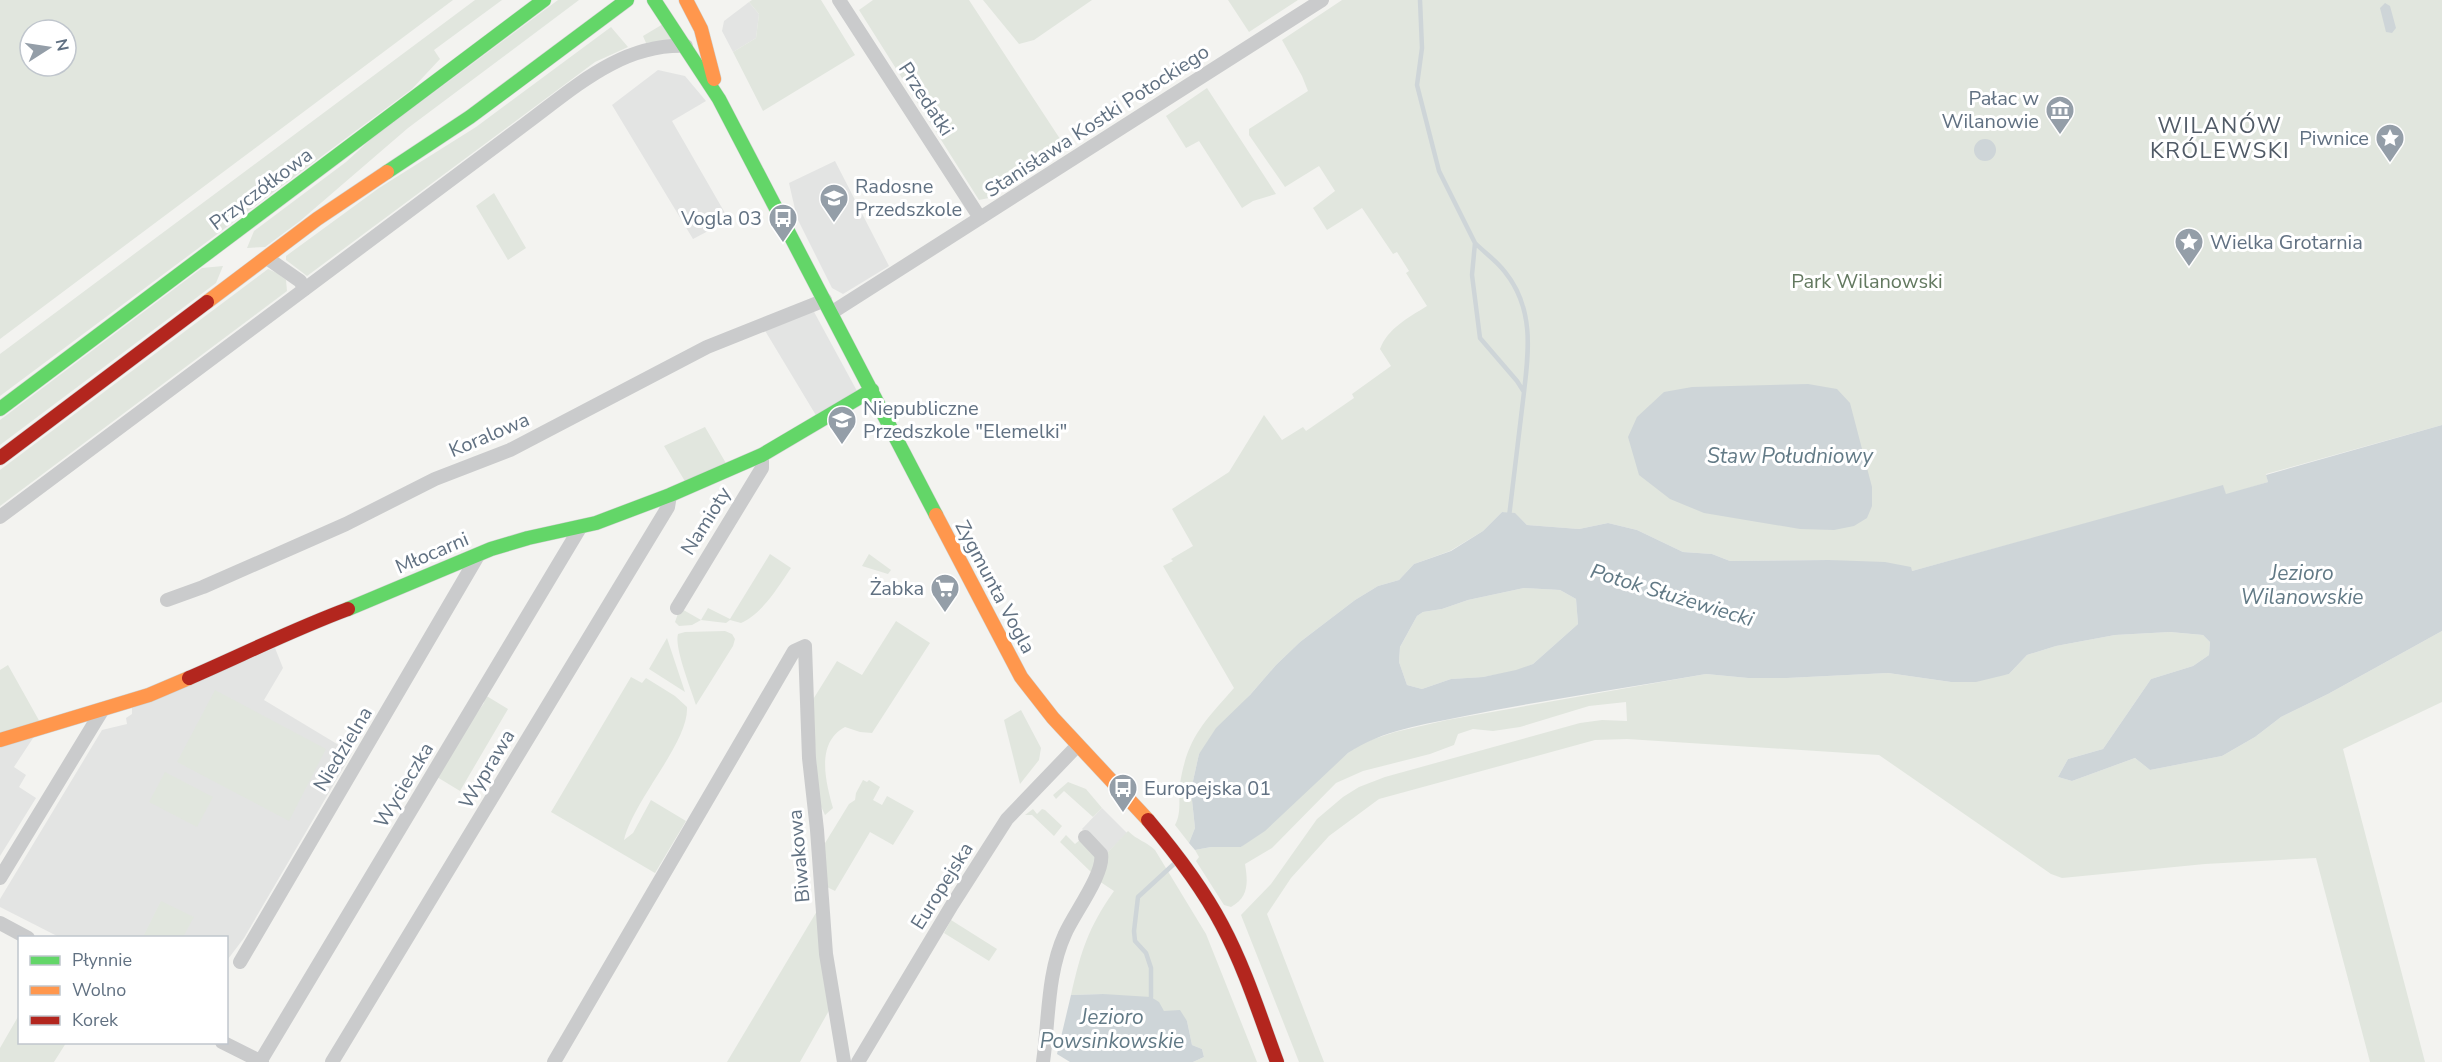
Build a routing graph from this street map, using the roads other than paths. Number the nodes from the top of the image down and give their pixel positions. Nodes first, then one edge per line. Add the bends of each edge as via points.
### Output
1 (544, 0) edge
2 (627, 0) edge
3 (654, 0) edge
4 (686, 0) edge
5 (839, 0) edge
6 (1322, 0) edge
7 (686, 46) junction
8 (719, 99) junction
9 (980, 218) junction
10 (267, 258) junction
11 (305, 289) junction
12 (825, 300) junction
13 (831, 313) junction
14 (872, 390) junction
15 (0, 409) edge
16 (762, 455) junction
17 (0, 458) edge
18 (670, 495) junction
19 (0, 517) edge
20 (580, 528) junction
21 (479, 554) junction
22 (167, 600) dead end
23 (677, 608) dead end
24 (103, 710) junction
25 (0, 740) edge
26 (1078, 745) junction
27 (1085, 837) dead end
28 (0, 878) edge
29 (0, 923) edge
30 (24, 936) edge
31 (240, 962) dead end
32 (226, 1044) edge
33 (261, 1062) edge
34 (333, 1062) edge
35 (554, 1062) edge
36 (844, 1062) edge
37 (858, 1062) edge
38 (1043, 1062) edge
39 (1277, 1062) edge

1 - 15 street, Przyczółkowa
2 - 10 street via 470,117 345,200
3 - 7 street, Zygmunta Vogla
4 - 8 street, Zygmunta Vogla via 700,29
5 - 9 street, Przedatki
6 - 9 street, Stanisława Kostki Potockiego
7 - 8 street, Zygmunta Vogla
7 - 11 street via 644,50 607,65
8 - 12 street, Zygmunta Vogla
9 - 13 street, Stanisława Kostki Potockiego
10 - 11 street via 300,281
10 - 17 street
11 - 19 street
12 - 13 street, Zygmunta Vogla
12 - 22 street, Koralowa via 706,347 510,450 435,479 346,525
13 - 14 street, Zygmunta Vogla
14 - 16 street, Młocarni
14 - 26 street, Zygmunta Vogla via 1020,677
16 - 18 street, Młocarni
16 - 23 street, Namioty via 762,468
18 - 20 street, Młocarni
18 - 34 street, Wyprawa via 668,507
20 - 21 street, Młocarni via 528,538
20 - 33 street, Wycieczka
21 - 24 street, Młocarni via 302,626 149,695
21 - 31 street, Niedzielna
24 - 25 street, Młocarni
24 - 28 street
26 - 37 street, Europejska via 1007,819
26 - 39 street, Zygmunta Vogla via 1160,834 1188,872 1221,925
27 - 38 street via 1101,854 1101,866 1058,952
29 - 30 street
32 - 33 street
35 - 36 street, Biwakowa via 794,651 805,646 809,758 826,954

